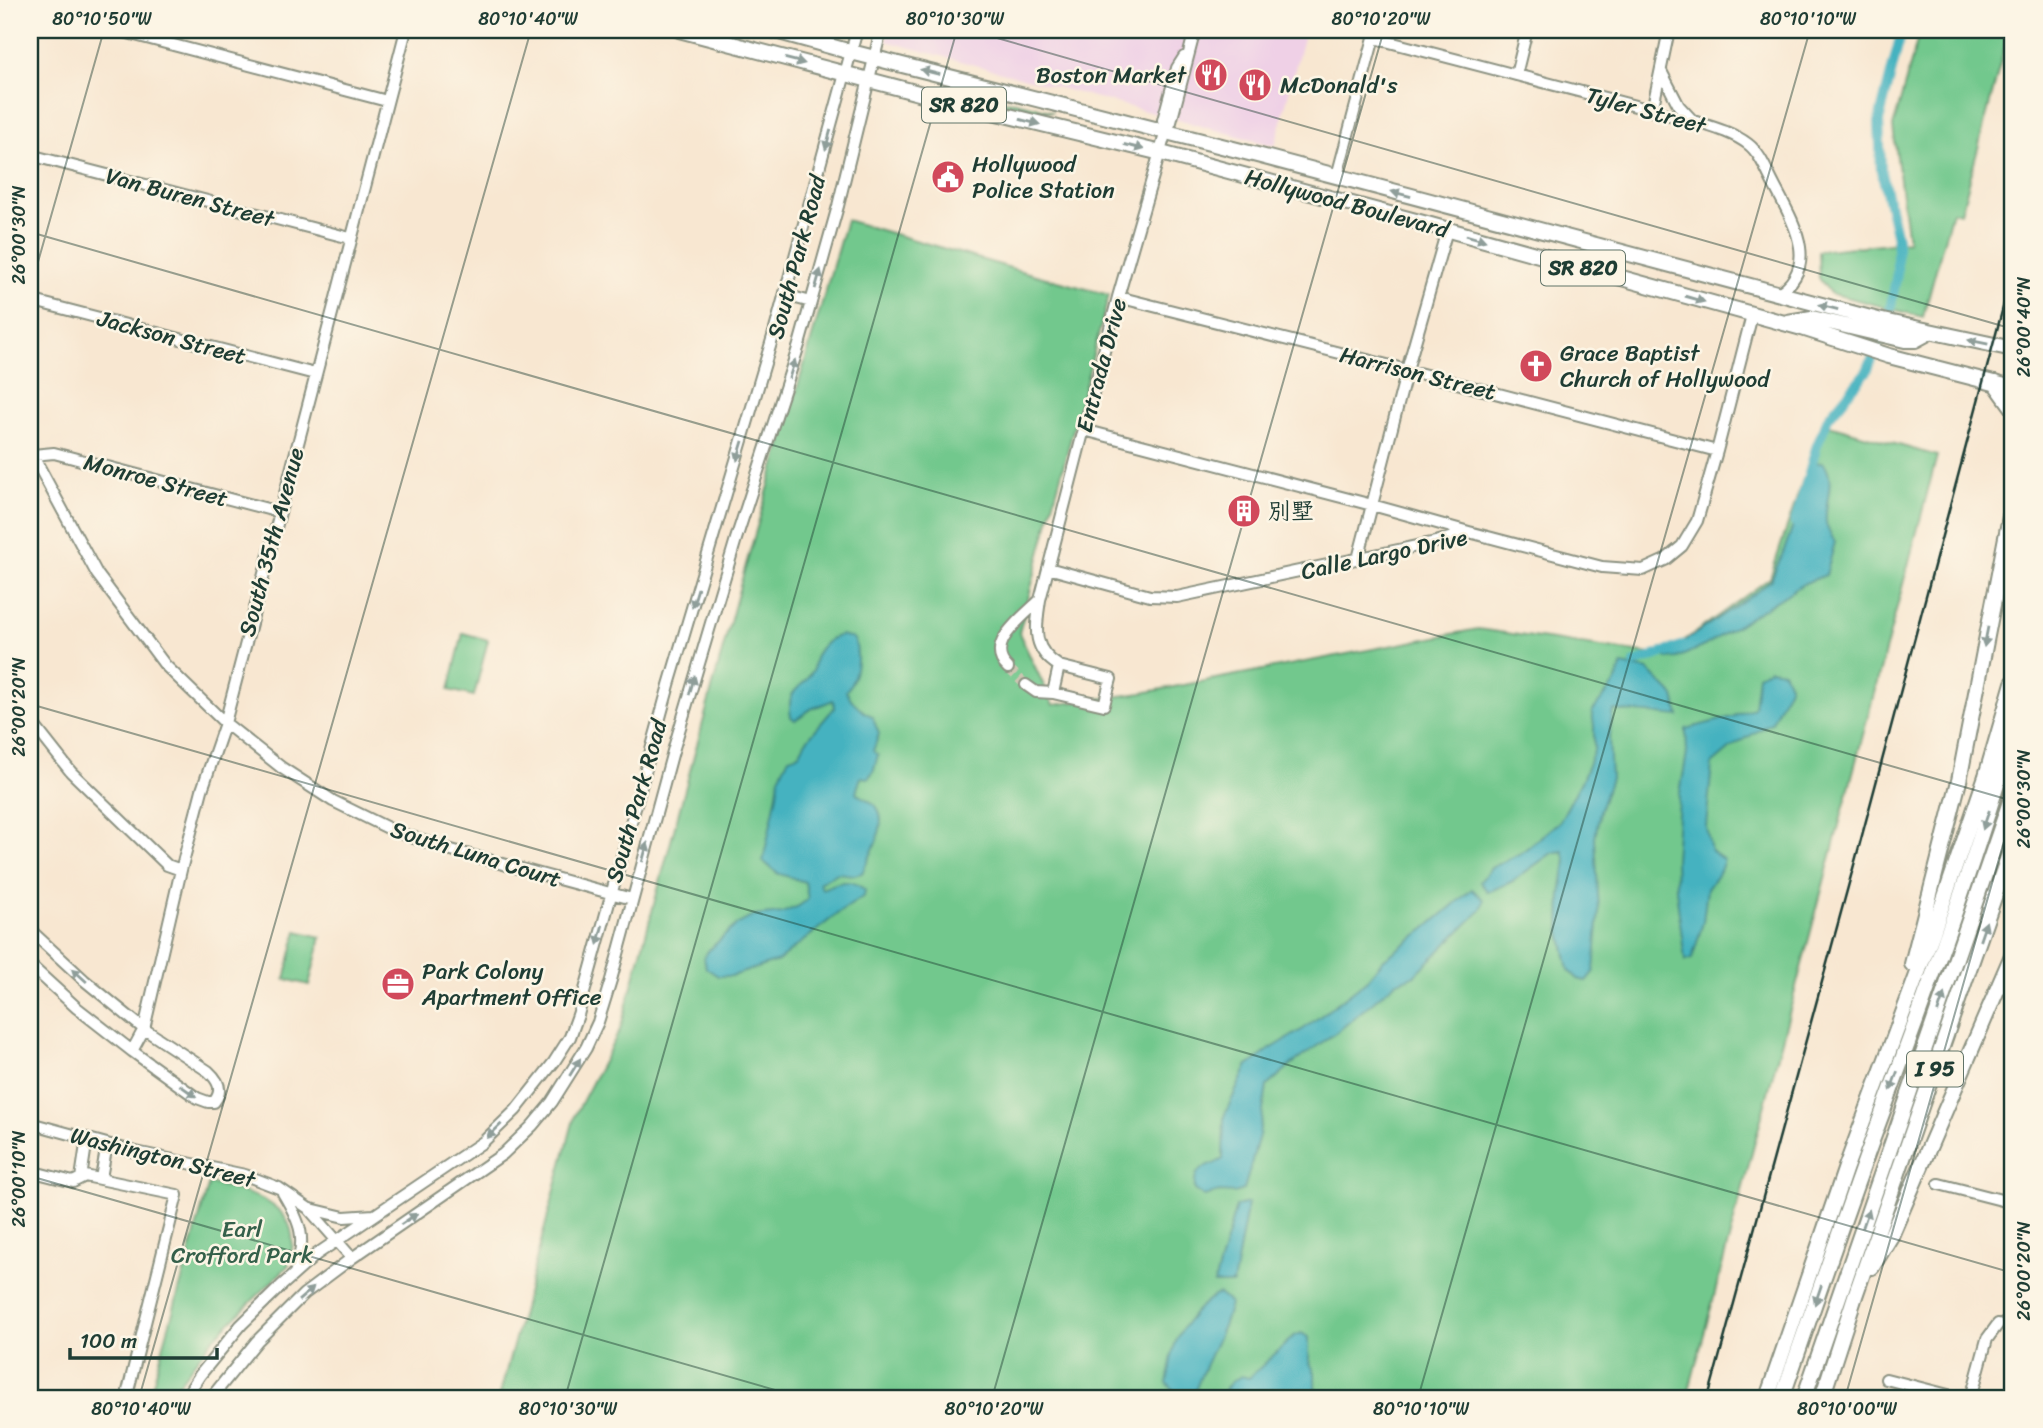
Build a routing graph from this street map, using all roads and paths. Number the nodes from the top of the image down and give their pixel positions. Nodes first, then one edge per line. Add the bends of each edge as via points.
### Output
1 (116, 30) edge
2 (406, 30) edge
3 (678, 30) edge
4 (772, 30) edge
5 (857, 30) edge
6 (881, 30) edge
7 (1195, 30) edge
8 (1527, 30) edge
9 (1669, 30) edge
10 (1375, 34) edge
11 (851, 52) junction
12 (874, 58) junction
13 (1661, 70) junction
14 (846, 74) junction
15 (1516, 75) junction
16 (869, 80) junction
17 (387, 101) junction
18 (1652, 111) junction
19 (1693, 121) junction
20 (1166, 131) junction
21 (1161, 153) junction
22 (30, 155) edge
23 (1337, 176) junction
24 (1427, 201) junction
25 (1363, 207) junction
26 (1491, 218) junction
27 (1447, 230) junction
28 (350, 239) junction
29 (1777, 294) junction
30 (785, 295) junction
31 (1118, 297) junction
32 (30, 299) edge
33 (811, 302) junction
34 (1752, 315) junction
35 (1783, 323) junction
36 (1884, 328) junction
37 (2012, 349) edge
38 (1407, 370) junction
39 (315, 374) junction
40 (1995, 383) junction
41 (2013, 388) edge
42 (2013, 408) edge
43 (1084, 430) junction
44 (1717, 452) junction
45 (31, 454) edge
46 (2013, 500) edge
47 (1372, 505) junction
48 (279, 512) junction
49 (1469, 533) junction
50 (1358, 559) junction
51 (1048, 568) junction
52 (1040, 600) junction
53 (1013, 627) junction
54 (1036, 633) junction
55 (1059, 666) junction
56 (1008, 668) tunnel mouth
57 (2013, 682) edge
58 (1026, 685) tunnel mouth
59 (1053, 693) junction
60 (30, 720) edge
61 (225, 723) junction
62 (2013, 732) edge
63 (2013, 793) edge
64 (2013, 843) edge
65 (181, 870) junction
66 (611, 893) junction
67 (632, 899) junction
68 (30, 930) edge
69 (2013, 953) edge
70 (30, 965) edge
71 (1902, 1010) junction
72 (144, 1029) junction
73 (132, 1051) junction
74 (30, 1123) edge
75 (87, 1139) junction
76 (107, 1144) junction
77 (30, 1171) edge
78 (81, 1178) junction
79 (102, 1178) junction
80 (1939, 1184) dead end
81 (279, 1188) junction
82 (2013, 1203) edge
83 (308, 1208) junction
84 (377, 1214) junction
85 (339, 1241) junction
86 (352, 1258) junction
87 (294, 1275) junction
88 (1855, 1296) junction
89 (1998, 1324) dead end
90 (1886, 1380) dead end
91 (128, 1391) dead end
92 (185, 1398) edge
93 (211, 1398) edge
94 (1767, 1398) edge
95 (1782, 1398) edge
96 (1804, 1398) edge
97 (1822, 1398) edge
98 (1959, 1398) edge
99 (1971, 1398) edge

1 - 17 street
2 - 17 street, South 35th Avenue
3 -> 14 highway, Hollywood Boulevard / SR 820
4 - 11 highway, Hollywood Boulevard / SR 820
5 - 11 street, South Park Road
6 - 12 street, South Park Road
7 - 20 street, Entrada Drive
8 - 15 street
9 - 13 street
10 - 15 street, Tyler Street
10 - 23 street
11 - 12 highway, Hollywood Boulevard / SR 820
11 - 14 street, South Park Road
12 - 16 street, South Park Road
20 -> 12 highway, Hollywood Boulevard / SR 820
13 - 18 street
13 - 19 street via 1679,106
14 - 16 highway, Hollywood Boulevard / SR 820
14 -> 30 street, South Park Road
15 - 18 street, Tyler Street
16 -> 21 highway, Hollywood Boulevard / SR 820
33 -> 16 street, South Park Road
17 - 28 street, South 35th Avenue
18 - 19 street, Tyler Street
19 - 29 street, Tyler Street via 1750,145 1793,221 1801,261 1792,284
20 - 21 street, Entrada Drive
20 - 23 highway, Hollywood Boulevard / SR 820
21 - 25 highway, Hollywood Boulevard / SR 820
21 - 31 street, Entrada Drive
22 - 28 street, Van Buren Street
24 -> 23 highway, Hollywood Boulevard / SR 820
24 - 25 highway via 1409,212
24 - 26 highway, Hollywood Boulevard / SR 820
25 - 27 highway, Hollywood Boulevard / SR 820
26 - 27 highway via 1461,222
26 - 29 highway, Hollywood Boulevard / SR 820
27 -> 34 highway, Hollywood Boulevard / SR 820
27 - 38 street
28 - 39 street, South 35th Avenue
36 -> 29 highway, Hollywood Boulevard / SR 820
30 - 33 street
30 -> 66 street, South Park Road
31 - 38 street, Harrison Street
31 - 43 street, Entrada Drive
32 - 39 street, Jackson Street
67 -> 33 street, South Park Road via 736,539
34 - 35 highway, Hollywood Boulevard / SR 820
34 - 44 street, Calle Largo Drive
35 - 36 highway via 1812,318
35 - 40 highway, Hollywood Boulevard / SR 820
37 -> 36 highway, Hollywood Boulevard / SR 820
38 - 44 street, Harrison Street
38 - 47 street
39 - 48 street, South 35th Avenue
40 - 41 highway, Hollywood Boulevard / SR 820
40 - 42 highway
43 - 47 street
43 - 51 street, Entrada Drive
44 - 49 street, Calle Largo Drive via 1697,522 1682,546 1665,561 1643,570 1602,567
45 - 48 street, Monroe Street via 54,453
45 - 61 street, South Luna Court via 97,574 164,665
46 -> 71 highway via 1959,782
47 - 49 street
47 - 50 street
48 - 61 street, South 35th Avenue
49 - 50 street, Calle Largo Drive
50 - 51 street, Calle Largo Drive via 1178,597 1150,596
51 - 52 street, Entrada Drive
52 - 53 street
52 - 54 street, Entrada Drive
53 - 54 street
53 - 56 street via 998,652
54 - 55 street via 1050,660
55 - 59 street
55 - 59 street via 1111,679 1104,705
57 - 71 highway, I 95 via 1986,776
58 - 59 street via 1036,692
60 - 65 street via 71,772 167,865
61 - 65 street, South 35th Avenue
61 - 66 street, South Luna Court via 333,801 394,831
62 -> 95 highway via 1933,974
96 -> 63 highway
88 -> 64 highway, I 95
65 - 72 street, South 35th Avenue
66 - 67 street, South Luna Court
66 -> 84 street, South Park Road via 578,1015 554,1062 483,1142
86 -> 67 street, South Park Road via 503,1153 552,1102 598,1022
72 -> 68 street
69 - 88 highway via 1891,1236
70 - 73 street
71 - 94 highway, I 95
72 - 73 street, South 35th Avenue
73 -> 72 street via 197,1098 214,1102 219,1095 215,1077
74 - 75 street, Washington Street
75 - 76 street, Washington Street
75 - 78 street
76 - 79 street
76 - 81 street, Washington Street via 245,1175
77 - 78 street via 74,1182
78 - 79 street
79 - 91 street via 177,1195
80 - 82 street
81 - 83 street, Washington Street
81 - 87 street via 300,1224 301,1255
83 - 84 street via 344,1217
83 - 85 street, Washington Street
84 - 85 street, South Park Road
85 - 86 street, Washington Street
85 - 87 street, South Park Road
93 -> 86 street, South Park Road via 257,1341 304,1294
87 - 92 street, South Park Road via 241,1325
88 - 97 highway, I 95
89 - 99 street via 1987,1339
90 - 98 street

